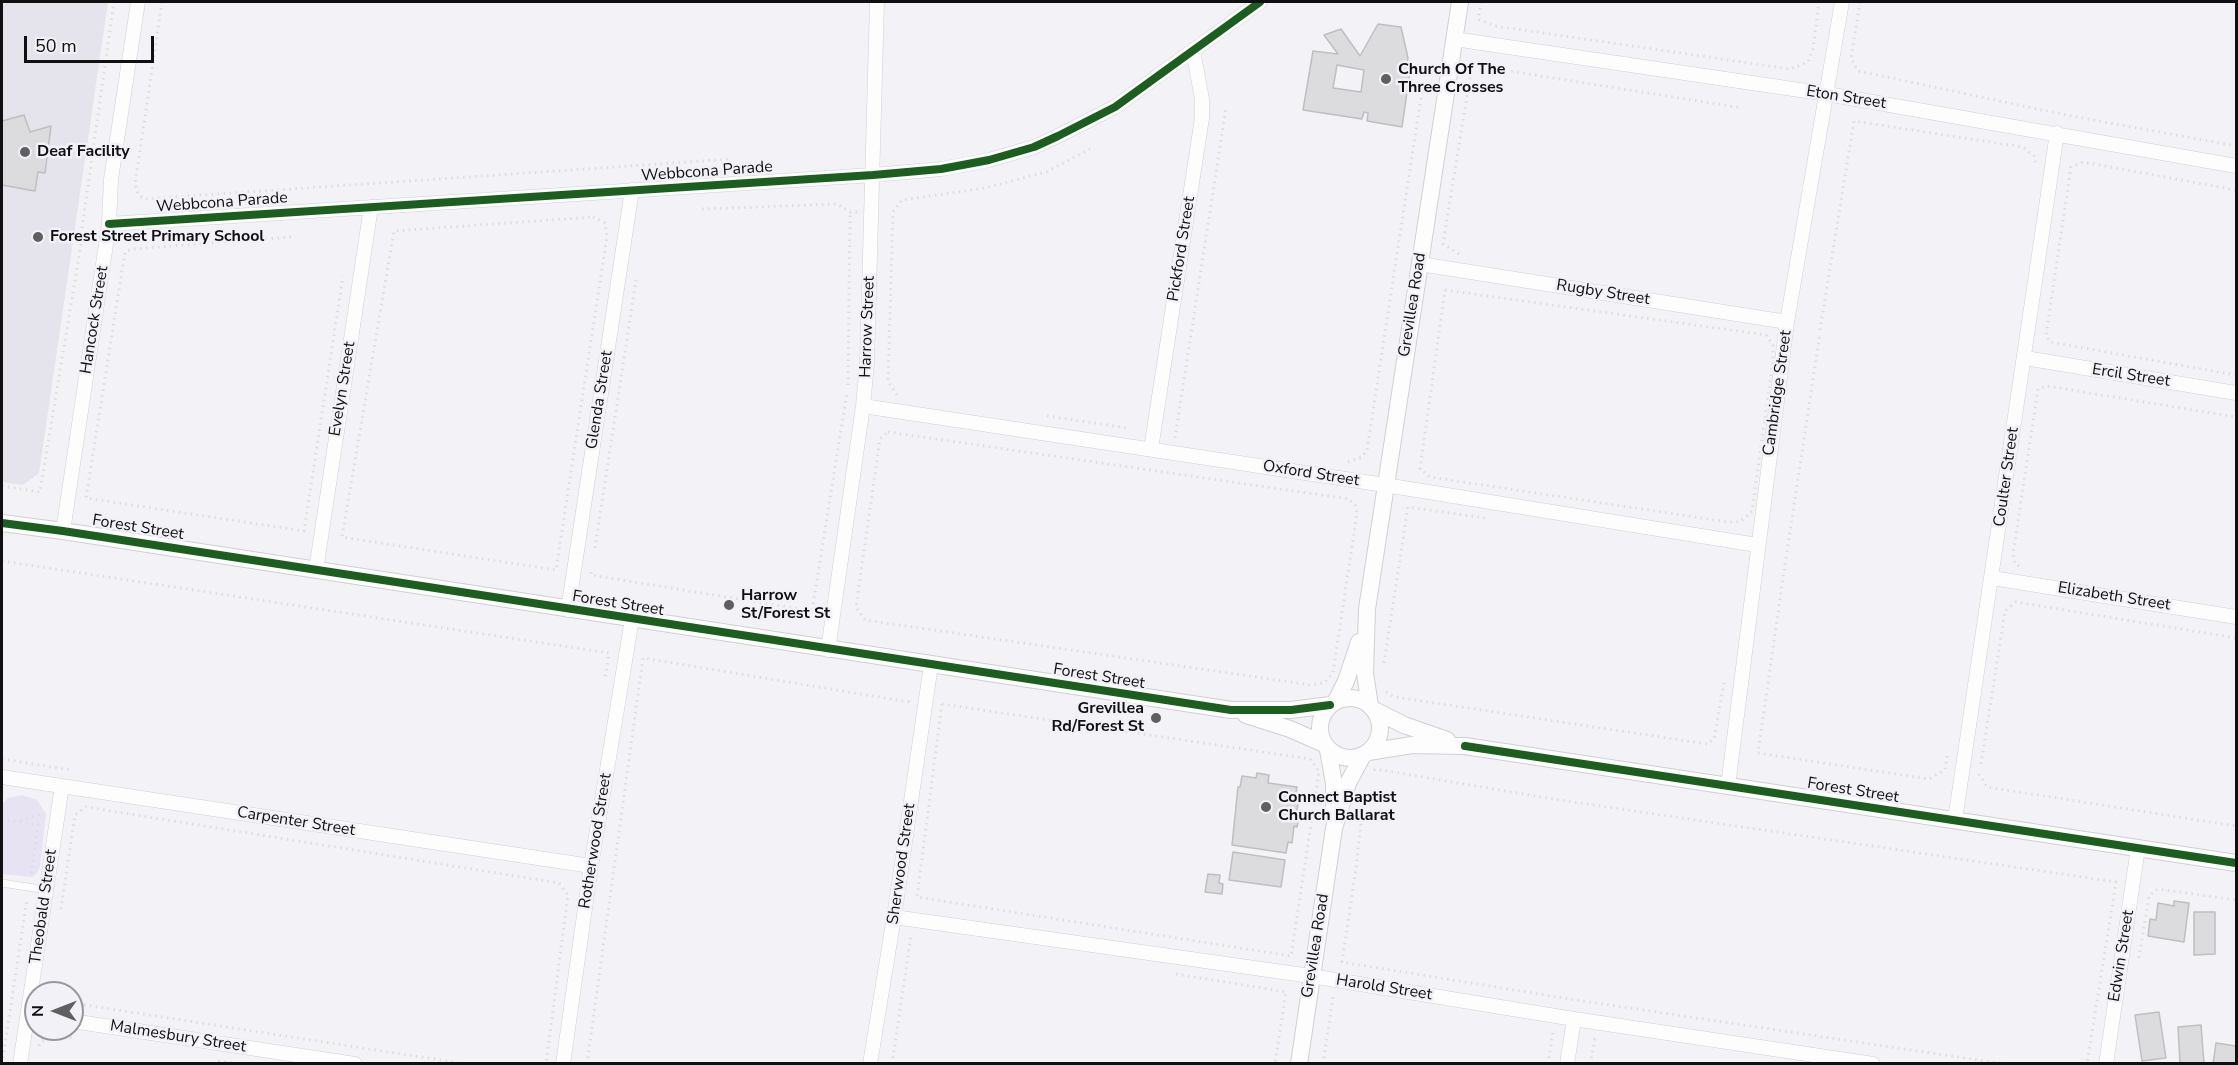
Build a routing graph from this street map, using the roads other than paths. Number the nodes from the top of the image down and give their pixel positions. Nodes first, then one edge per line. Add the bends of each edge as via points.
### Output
1 (138, 2) edge
2 (877, 2) edge
3 (1260, 2) edge
4 (1460, 2) edge
5 (1842, 2) edge
6 (1454, 39) junction
7 (1193, 50) junction
8 (1827, 94) junction
9 (2058, 134) junction
10 (2236, 166) edge
11 (873, 175) junction
12 (632, 190) junction
13 (371, 207) junction
14 (109, 224) junction
15 (1420, 264) junction
16 (1787, 322) junction
17 (2025, 358) junction
18 (2236, 393) edge
19 (863, 406) junction
20 (1151, 449) junction
21 (1385, 485) junction
22 (2, 523) edge
23 (63, 531) junction
24 (1757, 545) junction
25 (316, 570) junction
26 (1992, 578) junction
27 (1367, 609) junction
28 (567, 610) junction
29 (2236, 617) edge
30 (632, 619) junction
31 (828, 650) junction
32 (931, 665) junction
33 (1333, 703) junction
34 (1372, 708) junction
35 (1231, 710) junction
36 (1465, 746) junction
37 (1326, 747) junction
38 (1365, 754) junction
39 (2, 777) edge
40 (62, 786) junction
41 (1728, 786) junction
42 (1955, 820) junction
43 (1334, 828) junction
44 (2138, 848) junction
45 (2236, 862) edge
46 (591, 866) junction
47 (2, 883) edge
48 (46, 890) junction
49 (894, 918) junction
50 (1311, 976) junction
51 (36, 981) edge
52 (1574, 1019) junction
53 (84, 1023) edge
54 (26, 1041) edge
55 (1826, 1060) edge
56 (20, 1064) edge
57 (355, 1064) edge
58 (563, 1064) edge
59 (870, 1064) edge
60 (1299, 1064) edge
61 (1567, 1064) edge
62 (1874, 1064) edge
63 (2106, 1064) edge

1 - 14 street, Hancock Street via 111,179
2 - 11 street, Harrow Street
3 - 7 street, Webbcona Parade
4 - 6 street, Grevillea Road
5 - 8 street, Cambridge Street
6 - 8 street, Eton Street
6 - 15 street, Grevillea Road
7 - 11 street, Webbcona Parade via 1115,107 1034,147 968,164
7 - 20 street, Pickford Street via 1202,118
8 - 9 street, Eton Street
8 - 16 street, Cambridge Street
9 - 10 street, Eton Street
9 - 17 street, Coulter Street
11 - 12 street, Webbcona Parade
11 - 19 street, Harrow Street
12 - 13 street, Webbcona Parade
12 - 28 street, Glenda Street
13 - 14 street, Webbcona Parade
13 - 25 street, Evelyn Street
14 - 23 street, Hancock Street
15 - 16 street, Rugby Street
15 - 21 street, Grevillea Road
16 - 24 street, Cambridge Street
17 - 18 street, Ercil Street
17 - 26 street, Coulter Street
19 - 20 street, Oxford Street
19 - 31 street, Harrow Street
20 - 21 street, Oxford Street
21 - 24 street, Oxford Street
21 - 27 street, Grevillea Road
22 - 23 street, Forest Street
23 - 25 street, Forest Street
24 - 41 street, Cambridge Street
25 - 28 street, Forest Street
26 - 29 street, Elizabeth Street
26 - 42 street, Coulter Street
27 - 33 street, Grevillea Road via 1338,679
27 - 34 street, Grevillea Road via 1364,661
28 - 30 street, Forest Street
30 - 31 street, Forest Street
30 - 46 street, Rotherwood Street
31 - 32 street, Forest Street
32 - 35 street, Forest Street
32 - 49 street, Sherwood Street
33 - 34 street via 1354,698
33 - 35 street via 1291,710
33 - 37 street, Grevillea Road via 1319,726
34 - 36 street, Forest Street via 1410,728
34 - 38 street, Grevillea Road via 1379,732
35 - 37 street via 1290,729
36 - 38 street, Forest Street via 1412,745
36 - 41 street, Forest Street
37 - 38 street via 1347,758
37 - 43 street, Grevillea Road via 1334,784
38 - 43 street, Grevillea Road via 1348,783
39 - 40 street, Carpenter Street
40 - 46 street, Carpenter Street
40 - 48 street, Theobald Street
41 - 42 street, Forest Street
42 - 44 street, Forest Street
43 - 50 street, Grevillea Road
44 - 45 street, Forest Street
44 - 63 street, Edwin Street
46 - 58 street, Rotherwood Street
47 - 48 lane
48 - 51 street, Theobald Street
49 - 50 street, Harold Street
49 - 59 street, Sherwood Street
50 - 52 street, Harold Street
50 - 60 street, Grevillea Road
52 - 55 street, Harold Street
52 - 61 street
53 - 57 street, Malmesbury Street
54 - 56 street, Theobald Street
55 - 62 street, Harold Street

